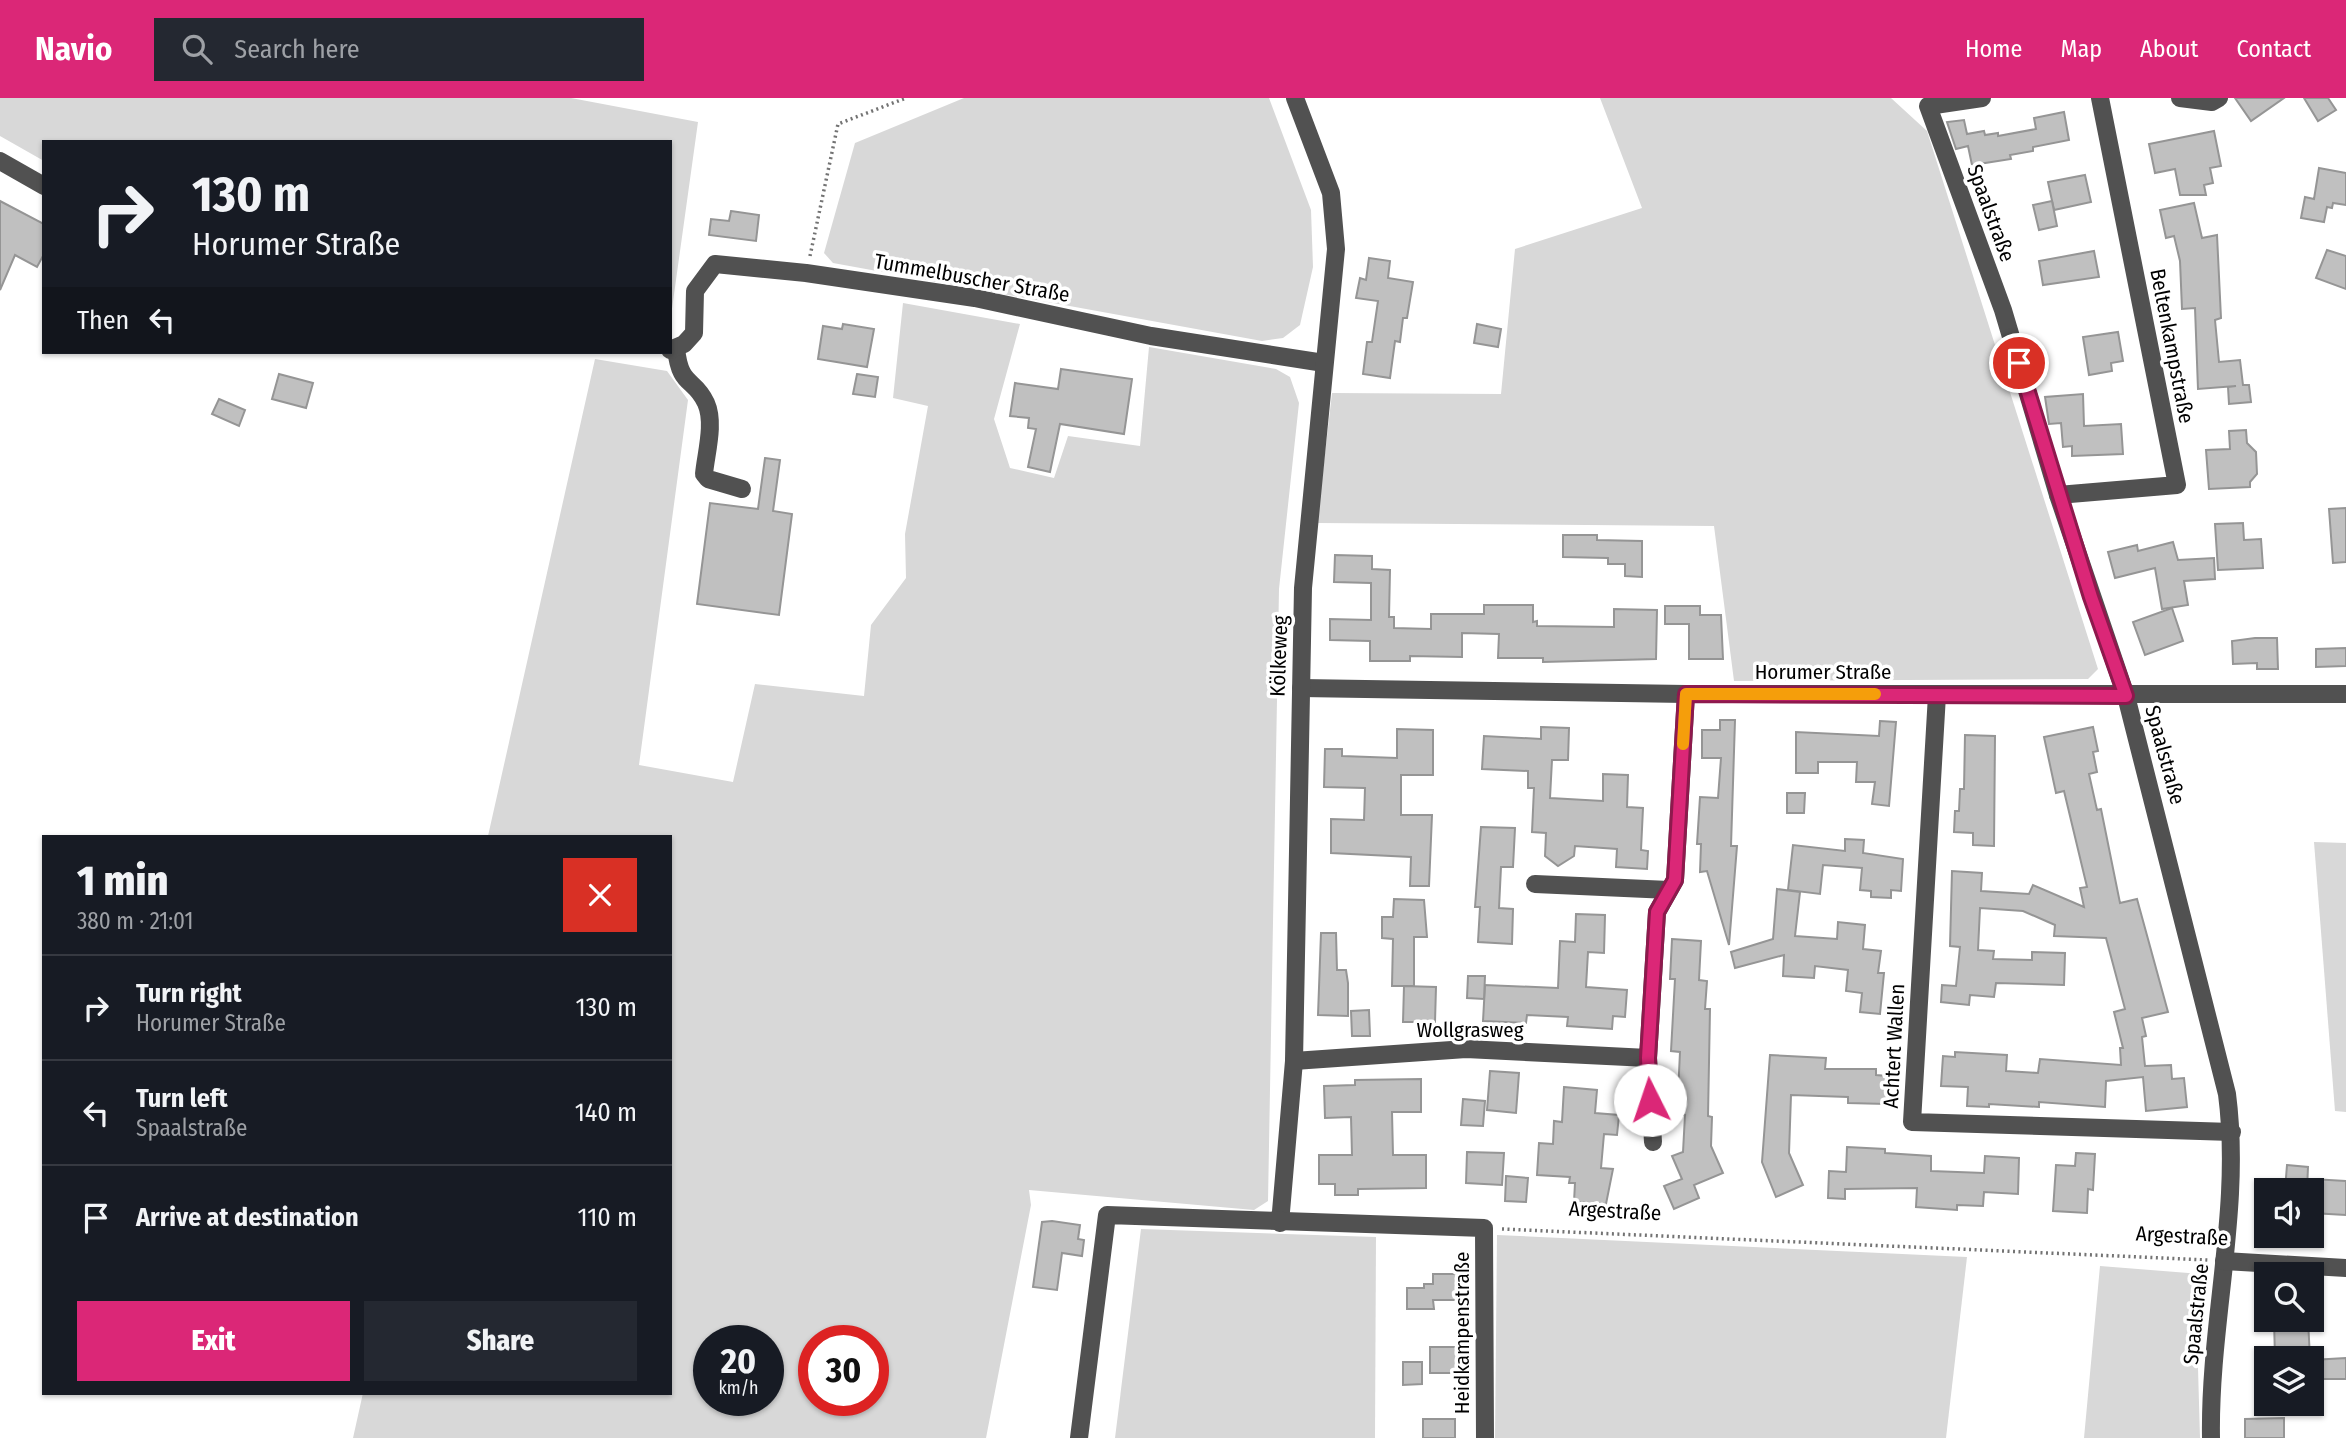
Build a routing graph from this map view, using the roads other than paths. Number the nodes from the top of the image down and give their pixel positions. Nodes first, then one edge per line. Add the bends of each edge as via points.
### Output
1 (1296, 98) edge
2 (1982, 98) edge
3 (2100, 98) edge
4 (2180, 98) edge
5 (2219, 98) edge
6 (0, 161) edge
7 (42, 185) edge
8 (672, 349) edge
9 (672, 352) edge
10 (1324, 363) junction
11 (743, 489) dead end
12 (2058, 495) junction
13 (1301, 688) junction
14 (1686, 694) junction
15 (2346, 694) edge
16 (1937, 695) junction
17 (2126, 696) junction
18 (1535, 884) dead end
19 (1669, 890) junction
20 (1648, 1058) junction
21 (1294, 1060) junction
22 (2232, 1132) junction
23 (1653, 1142) dead end
24 (1280, 1223) junction
25 (2224, 1261) junction
26 (2346, 1268) edge
27 (1079, 1438) edge
28 (1485, 1438) edge
29 (2211, 1438) edge

1 - 10 street, Kölkeweg via 1331,193 1336,248
2 - 12 street, Spaalstraße via 1927,106 2003,310
3 - 12 street, Beltenkampstraße via 2177,485
4 - 5 street via 2213,102
6 - 7 street
8 - 10 street, Tummelbuscher Straße via 694,333 695,291 715,264 975,298 1151,336
9 - 11 street via 681,374 707,405 710,421 704,474
10 - 13 street, Kölkeweg via 1303,589
12 - 17 street, Spaalstraße
13 - 14 street, Horumer Straße
13 - 21 street, Kölkeweg
14 - 16 street, Horumer Straße
14 - 19 street via 1675,880
15 - 17 street, Horumer Straße
16 - 17 street, Horumer Straße
16 - 22 street, Achtert Wallen via 1912,1122
17 - 22 street, Spaalstraße via 2227,1094
18 - 19 street
19 - 20 street via 1657,912
20 - 21 street, Wollgrasweg via 1466,1049
20 - 23 street
21 - 24 street, Kölkeweg
22 - 25 street, Spaalstraße
24 - 27 street via 1107,1215
24 - 28 street, Heidkampenstraße via 1484,1228
25 - 26 street, Argestraße
25 - 29 street, Spaalstraße

